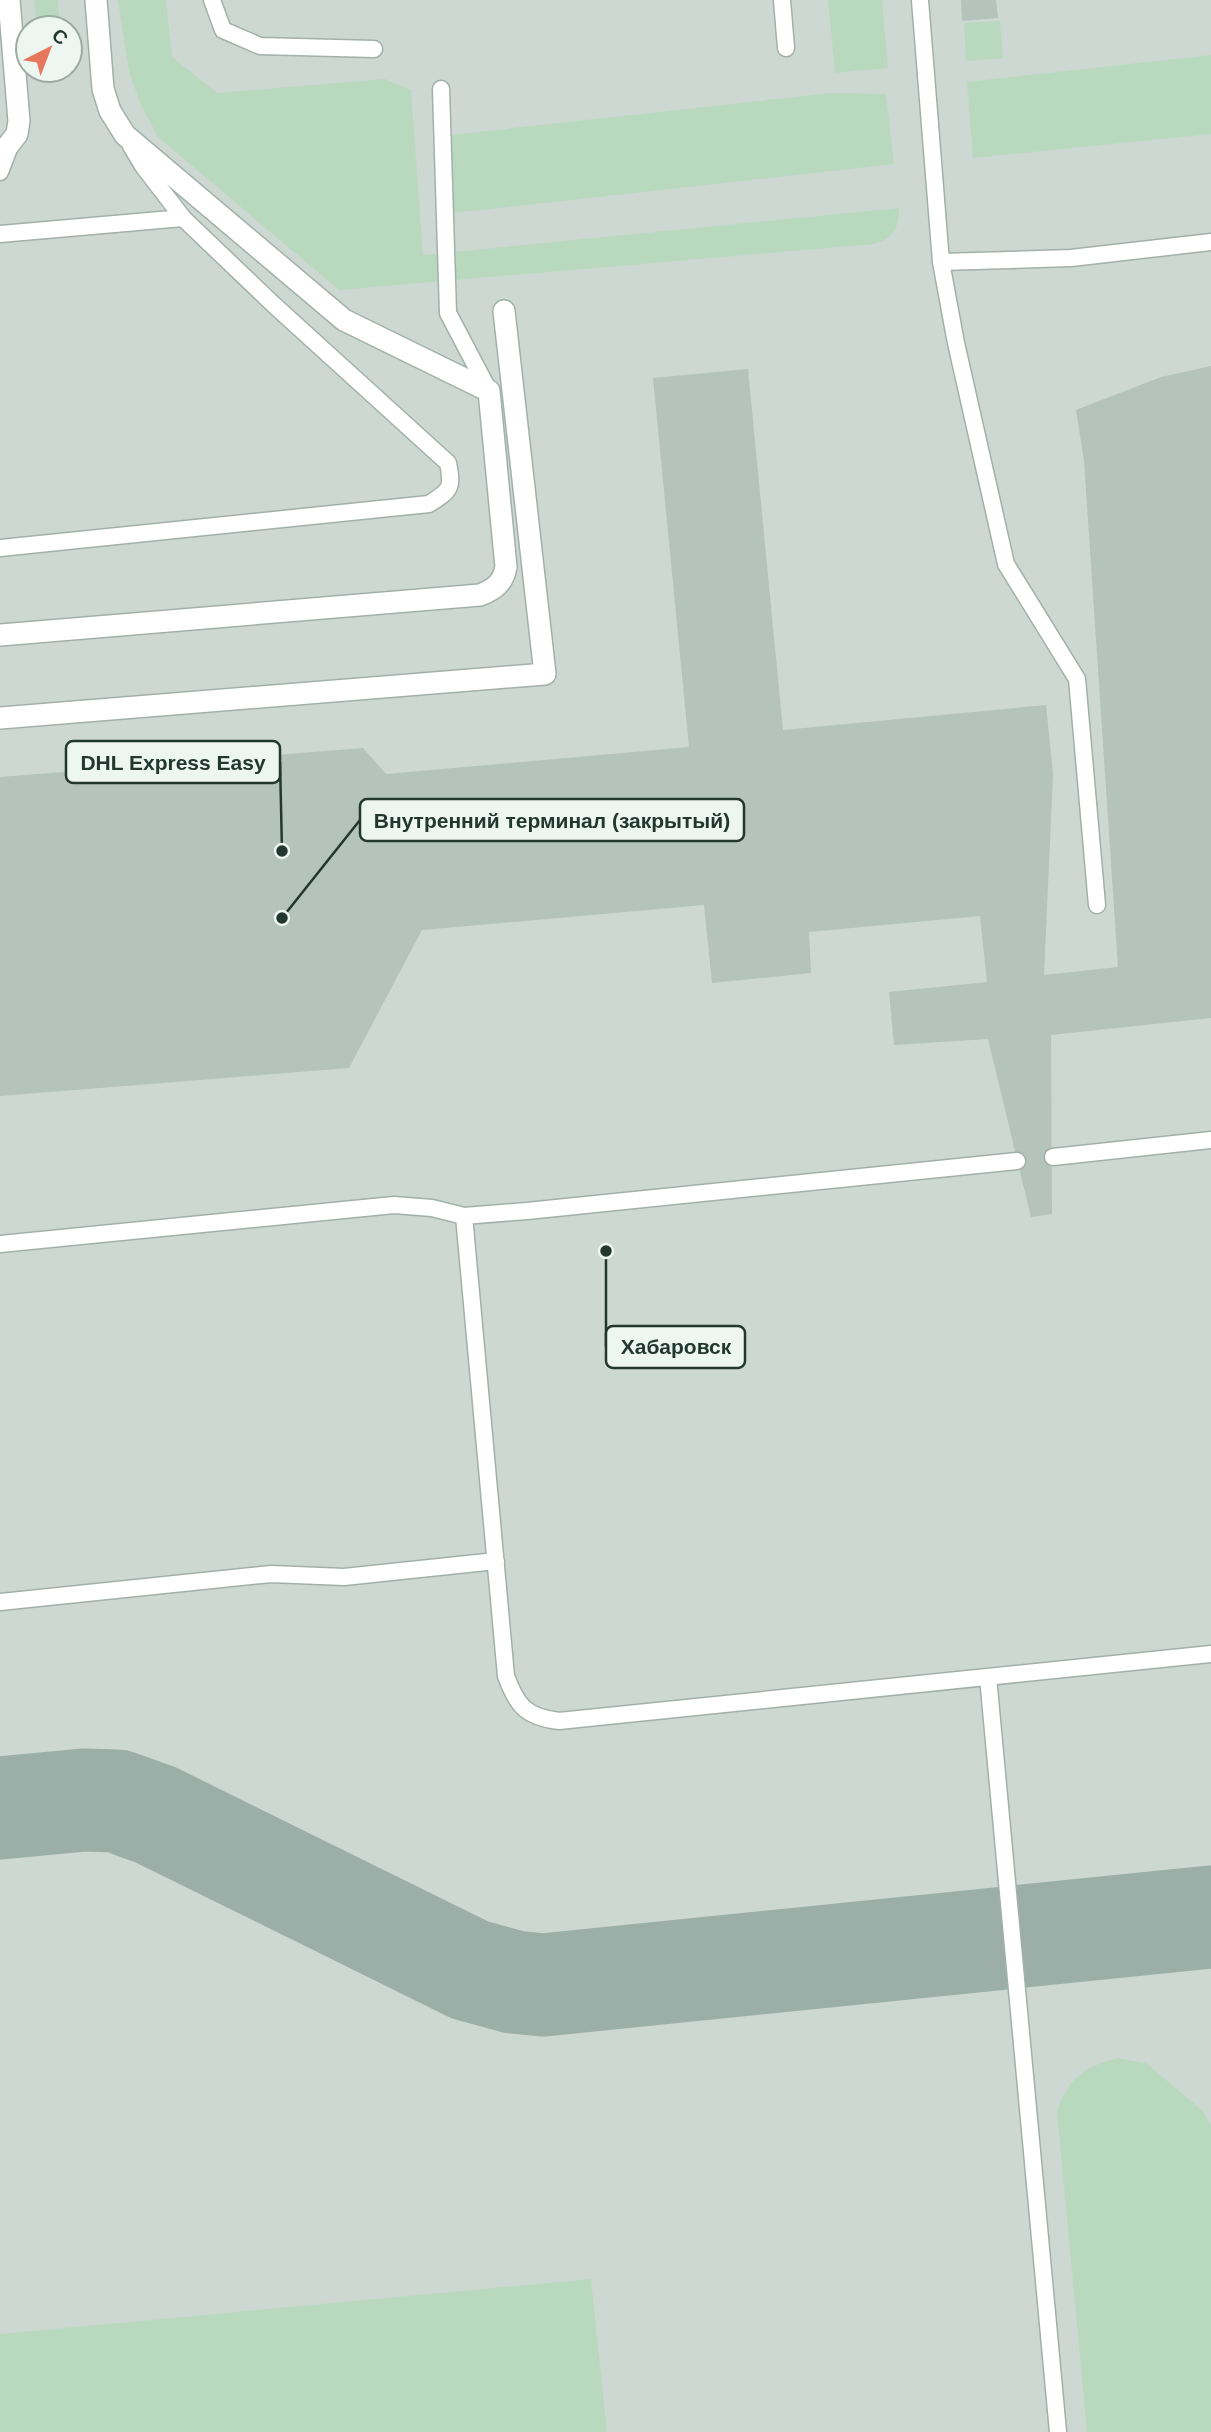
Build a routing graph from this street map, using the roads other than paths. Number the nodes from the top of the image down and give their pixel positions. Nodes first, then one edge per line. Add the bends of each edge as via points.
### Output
1 (9, 0) edge
2 (96, 0) edge
3 (212, 0) edge
4 (782, 0) edge
5 (920, 0) edge
6 (786, 48) dead end
7 (374, 49) dead end
8 (440, 89) dead end
9 (125, 135) junction
10 (6, 148) edge
11 (0, 172) edge
12 (183, 218) junction
13 (0, 234) edge
14 (1211, 242) edge
15 (941, 262) junction
16 (503, 312) dead end
17 (489, 391) junction
18 (0, 548) edge
19 (0, 635) edge
20 (0, 718) edge
21 (1097, 905) dead end
22 (1211, 1140) edge
23 (1053, 1157) dead end
24 (1017, 1161) dead end
25 (464, 1216) junction
26 (0, 1244) edge
27 (496, 1561) junction
28 (0, 1602) edge
29 (1211, 1654) edge
30 (988, 1677) junction
31 (1058, 2432) edge

1 - 10 street via 19,121 17,134
2 - 9 street via 103,89
3 - 7 lane via 222,30 260,46
4 - 6 lane
5 - 15 lane
8 - 17 lane via 448,313
9 - 12 lane
9 - 17 street via 344,320
10 - 11 lane
12 - 13 lane
12 - 18 lane via 448,463 452,480 447,492 429,503
14 - 15 lane via 1071,258
15 - 21 lane via 1006,564 1077,679
16 - 20 street via 545,674
17 - 19 street via 506,567 495,589 480,595
22 - 23 lane
24 - 25 lane
25 - 26 lane via 394,1205
25 - 27 lane
27 - 28 lane via 344,1577 271,1574
27 - 30 lane via 506,1676 516,1701 543,1719
29 - 30 lane
30 - 31 lane

